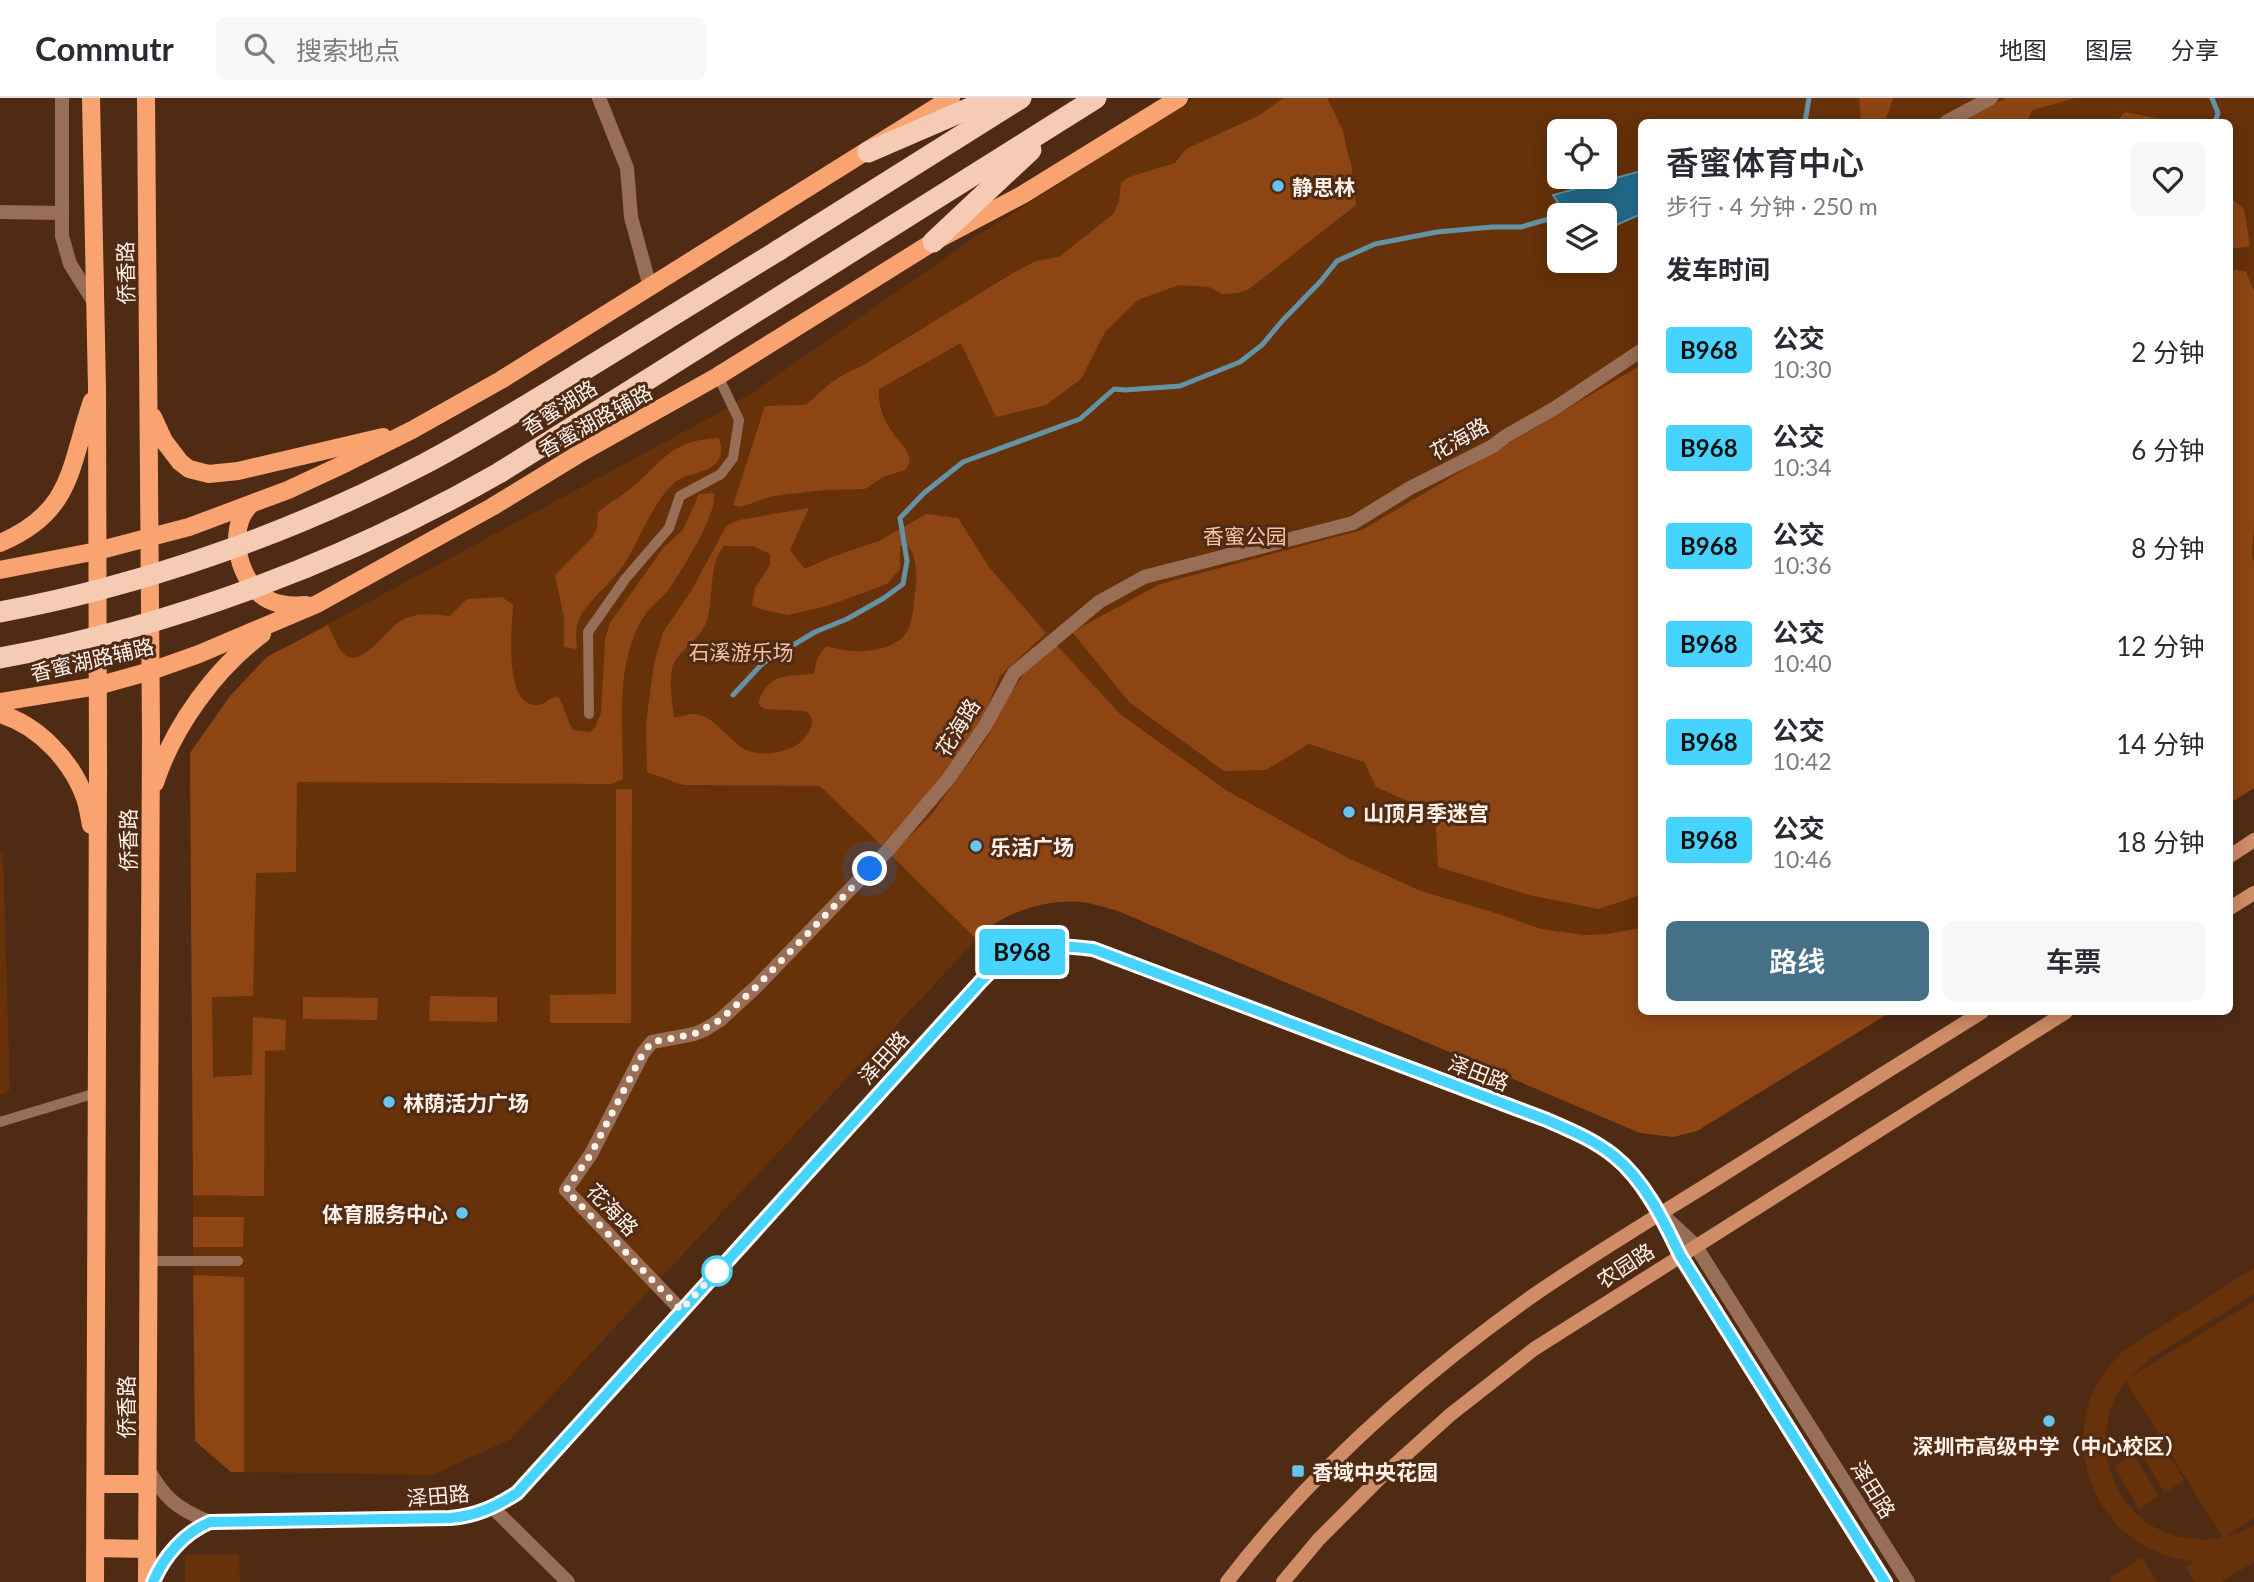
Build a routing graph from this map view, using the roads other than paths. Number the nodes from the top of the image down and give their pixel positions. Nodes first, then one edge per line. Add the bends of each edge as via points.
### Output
1 (62, 98) edge
2 (92, 98) edge
3 (146, 98) edge
4 (599, 98) edge
5 (951, 98) edge
6 (993, 98) edge
7 (1021, 98) edge
8 (1096, 98) edge
9 (1179, 98) edge
10 (1991, 98) edge
11 (1065, 117) junction
12 (1952, 119) edge
13 (867, 152) junction
14 (0, 212) edge
15 (61, 213) junction
16 (933, 242) junction
17 (650, 287) junction
18 (94, 302) junction
19 (1638, 353) edge
20 (718, 376) junction
21 (97, 388) junction
22 (149, 396) junction
23 (412, 430) junction
24 (250, 505) junction
25 (150, 537) junction
26 (0, 543) edge
27 (97, 551) junction
28 (0, 570) edge
29 (317, 604) junction
30 (299, 611) junction
31 (0, 612) edge
32 (0, 658) edge
33 (151, 671) junction
34 (97, 686) junction
35 (0, 702) edge
36 (589, 713) dead end
37 (0, 714) edge
38 (150, 803) junction
39 (2254, 840) edge
40 (2233, 854) edge
41 (98, 860) junction
42 (2254, 893) edge
43 (2233, 906) edge
44 (1977, 1015) edge
45 (2061, 1015) edge
46 (96, 1093) junction
47 (0, 1122) edge
48 (1660, 1213) junction
49 (1695, 1245) junction
50 (1680, 1255) junction
51 (148, 1261) junction
52 (238, 1261) dead end
53 (681, 1310) junction
54 (147, 1476) junction
55 (97, 1484) junction
56 (493, 1508) junction
57 (210, 1522) junction
58 (96, 1548) junction
59 (147, 1549) junction
60 (95, 1582) edge
61 (147, 1582) edge
62 (153, 1582) edge
63 (568, 1582) edge
64 (1227, 1582) edge
65 (1283, 1582) edge
66 (1885, 1582) edge
67 (1908, 1582) edge

1 - 15 street, 侨香路
2 - 18 main road, 侨香路
3 - 22 main road, 侨香路
4 - 17 street via 627,168 631,217
5 - 13 main road
6 - 13 highway
7 - 31 highway, 香蜜湖路, bridge via 492,426 382,485 293,524 163,571
8 - 11 highway, 香蜜湖路
9 - 16 main road, 香蜜湖路辅路 via 1022,195
10 - 12 street
11 - 16 highway
11 - 32 highway, 香蜜湖路, bridge via 452,500 375,538 175,614
13 - 17 main road
14 - 15 street
15 - 18 street, 侨香路 via 65,251
16 - 20 main road, 香蜜湖路辅路
17 - 23 main road
18 - 21 main road, 侨香路
19 - 53 street, 花海路 via 1493,446 1353,523 1143,577 1099,603 1014,673 949,778 889,849 756,987 704,1030 652,1042 591,1154 566,1190
20 - 29 main road, 香蜜湖路辅路
20 - 36 lane via 739,420 733,458 721,474 680,496 668,528 588,632
21 - 26 main road via 58,500 31,527
21 - 27 main road, 侨香路
22 - 23 main road via 155,423 171,452 190,468 209,474
22 - 25 main road, 侨香路
23 - 24 main road via 317,478
24 - 25 main road
24 - 29 main road via 237,538 252,585 276,603
25 - 27 main road
25 - 33 main road, 侨香路
27 - 28 main road
27 - 34 main road, 侨香路
29 - 30 main road, 香蜜湖路辅路
30 - 33 main road, 香蜜湖路辅路
30 - 38 main road via 252,642 211,682 169,748
33 - 34 main road, 香蜜湖路辅路
33 - 38 main road, 侨香路
34 - 35 main road, 香蜜湖路辅路
34 - 41 main road, 侨香路
37 - 41 main road via 47,742 74,775 85,797
38 - 51 main road, 侨香路
39 - 40 main road
41 - 46 main road, 侨香路
42 - 43 main road
44 - 48 main road, 农园路
45 - 49 main road, 农园路
46 - 47 lane
46 - 55 main road, 侨香路
48 - 49 street, 泽田路
48 - 50 street, 泽田路
48 - 53 street, 泽田路 via 1615,1157 1547,1120 1093,949 1037,946 1005,959 982,980
48 - 64 main road, 农园路 via 1532,1297 1413,1387 1297,1499
49 - 50 main road, 农园路
49 - 67 street, 泽田路
50 - 65 main road, 农园路 via 1534,1349 1450,1415 1378,1479
50 - 66 street, 泽田路
51 - 52 lane
51 - 54 main road, 侨香路
53 - 56 street, 泽田路 via 532,1478
54 - 55 main road
54 - 57 street, 泽田路 via 173,1503
54 - 59 main road, 侨香路
55 - 58 main road, 侨香路
56 - 57 street, 泽田路 via 450,1518
56 - 63 street
57 - 62 street via 183,1539
58 - 59 main road
58 - 60 main road, 侨香路
59 - 61 main road, 侨香路

